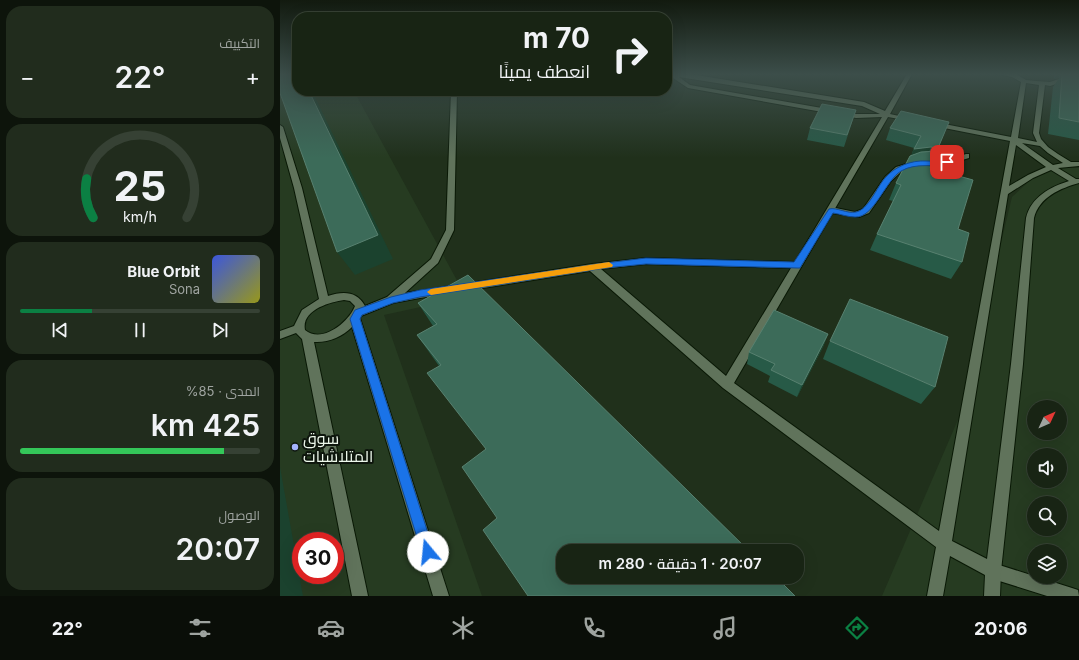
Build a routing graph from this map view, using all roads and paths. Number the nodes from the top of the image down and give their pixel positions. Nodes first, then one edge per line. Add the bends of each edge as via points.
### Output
1 (454, 102) edge
2 (777, 102) edge
3 (850, 102) edge
4 (895, 102) edge
5 (1020, 102) edge
6 (1040, 102) edge
7 (888, 115) junction
8 (918, 121) edge
9 (925, 122) edge
10 (280, 127) edge
11 (1014, 140) junction
12 (1044, 145) junction
13 (966, 156) dead end
14 (1076, 166) edge
15 (1052, 167) junction
16 (1077, 181) edge
17 (1004, 193) junction
18 (831, 210) junction
19 (797, 266) junction
20 (592, 267) junction
21 (391, 300) junction
22 (324, 301) junction
23 (357, 316) junction
24 (303, 332) junction
25 (280, 335) edge
26 (727, 384) junction
27 (944, 545) junction
28 (993, 570) junction
29 (995, 594) edge
30 (360, 596) edge
31 (441, 596) edge
32 (935, 596) edge
33 (1072, 596) edge

1 - 21 street via 450,230 435,261
2 - 7 street via 856,116
3 - 7 street via 864,104
4 - 7 street
5 - 11 street
6 - 12 street via 1036,133
7 - 8 street
7 - 18 street
9 - 11 street
10 - 22 street via 298,188
11 - 12 street
11 - 15 street via 1027,152
11 - 17 street
12 - 14 street via 1052,153
13 - 18 street via 939,165 913,164 899,170 888,179 866,211 856,215
14 - 15 street
15 - 16 street
15 - 17 street via 1030,175
16 - 28 street via 1041,198 1031,212 1017,364
17 - 27 street
18 - 19 street
19 - 20 street via 646,261
19 - 26 street
20 - 21 street
20 - 26 street
21 - 23 street
22 - 23 street via 339,297 352,298 360,306
22 - 24 street via 305,313 300,321
23 - 24 street via 345,328 332,335 319,338
23 - 31 street
24 - 25 street
24 - 30 street
26 - 27 street
27 - 28 street
27 - 32 street
28 - 29 street
28 - 33 street

